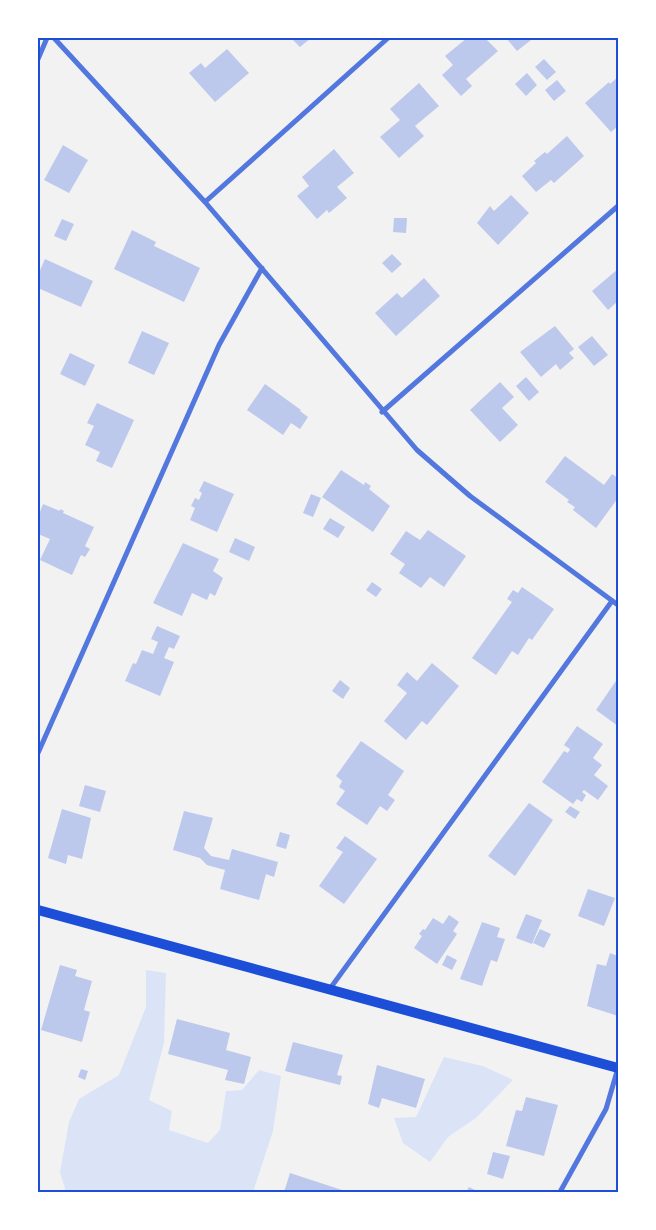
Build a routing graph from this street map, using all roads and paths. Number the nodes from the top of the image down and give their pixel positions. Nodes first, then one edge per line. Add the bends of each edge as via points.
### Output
1 (47, 38) edge
2 (54, 38) edge
3 (388, 38) edge
4 (38, 59) edge
5 (205, 202) junction
6 (618, 206) edge
7 (262, 268) junction
8 (382, 412) junction
9 (612, 601) junction
10 (618, 605) edge
11 (38, 753) edge
12 (38, 910) edge
13 (329, 990) junction
14 (618, 1068) edge
15 (560, 1192) edge

1 - 4 street
2 - 5 street
3 - 5 street
5 - 7 street
6 - 8 street
7 - 8 street
7 - 11 street via 219,345
8 - 9 street via 417,450 470,496
9 - 10 street
9 - 13 street
12 - 13 main road
13 - 14 main road
14 - 15 street via 606,1109

